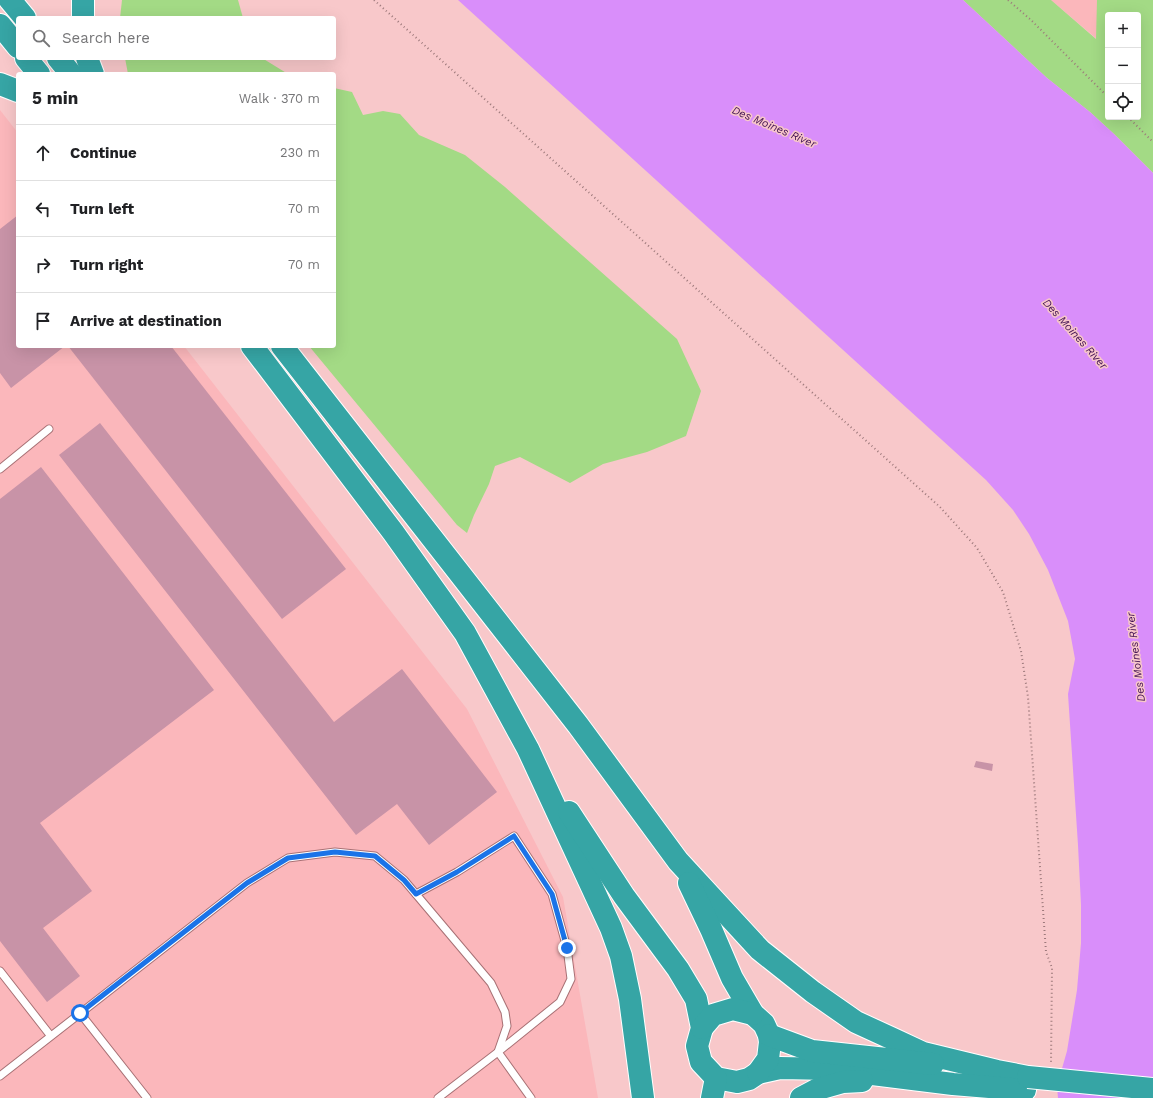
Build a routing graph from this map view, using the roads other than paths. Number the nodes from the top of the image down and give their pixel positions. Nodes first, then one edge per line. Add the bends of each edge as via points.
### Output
1 (10, 0) edge
2 (83, 0) edge
3 (23, 16) edge
4 (83, 16) edge
5 (0, 25) edge
6 (16, 45) edge
7 (28, 60) edge
8 (60, 60) edge
9 (89, 60) edge
10 (37, 72) edge
11 (69, 72) edge
12 (92, 72) edge
13 (0, 84) edge
14 (16, 90) edge
15 (254, 348) edge
16 (284, 348) edge
17 (49, 429) dead end
18 (0, 469) edge
19 (528, 749) junction
20 (678, 861) junction
21 (416, 894) junction
22 (0, 971) edge
23 (80, 1013) junction
24 (753, 1014) junction
25 (702, 1028) junction
26 (50, 1035) junction
27 (769, 1035) junction
28 (498, 1052) junction
29 (997, 1071) junction
30 (758, 1073) junction
31 (0, 1076) edge
32 (912, 1079) junction
33 (1026, 1084) junction
34 (725, 1089) edge
35 (1153, 1089) edge
36 (146, 1098) edge
37 (438, 1098) edge
38 (531, 1098) edge
39 (643, 1098) edge
40 (801, 1098) edge
41 (1093, 1098) edge

1 - 3 highway
2 - 4 highway
5 - 6 highway
7 - 10 highway
8 - 11 highway
9 - 12 highway
13 - 14 highway
15 - 19 highway via 393,532 465,633
16 - 20 highway via 578,725
17 - 18 lane
19 - 25 highway via 624,896 678,969 696,999
19 - 39 highway via 611,928 621,956 630,999
20 - 24 highway via 732,978
20 - 29 highway via 760,950 856,1022 923,1053
21 - 23 lane via 404,880 375,856 335,852 288,858 247,883
21 - 28 lane via 491,983 505,1012 508,1026
21 - 28 lane via 514,836 552,894 567,948 571,979 560,1002
22 - 26 lane
23 - 26 lane
23 - 36 lane
24 - 25 highway via 733,1009 713,1015
24 - 27 highway via 764,1024
25 - 34 highway via 697,1046 701,1062
26 - 31 lane
27 - 29 highway via 812,1051
27 - 30 highway via 768,1059
28 - 37 lane
28 - 38 lane
29 - 33 highway
30 - 32 highway via 780,1068 832,1069
30 - 34 highway
32 - 33 highway
32 - 40 highway via 843,1082 818,1089
33 - 35 highway, bridge
33 - 41 highway

